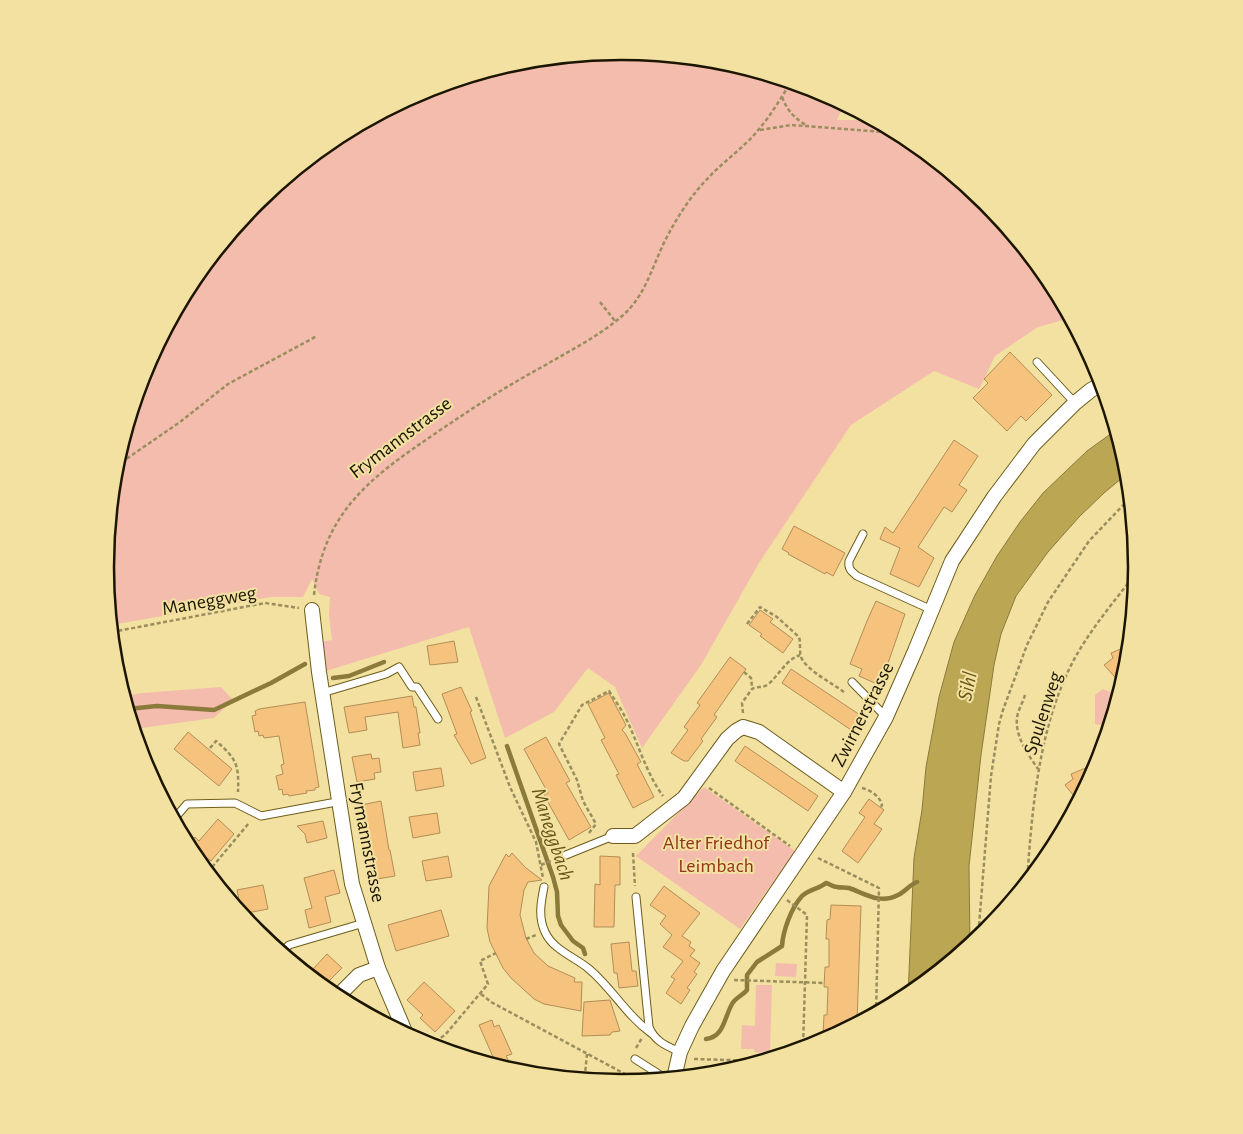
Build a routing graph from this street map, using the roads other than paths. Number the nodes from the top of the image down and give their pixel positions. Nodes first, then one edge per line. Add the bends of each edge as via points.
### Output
1 (1038, 362) dead end
2 (1096, 387) edge
3 (1075, 403) junction
4 (863, 534) dead end
5 (312, 610) road end
6 (932, 610) junction
7 (852, 682) dead end
8 (322, 694) junction
9 (886, 717) junction
10 (438, 719) dead end
11 (846, 788) junction
12 (331, 803) dead end
13 (179, 814) edge
14 (613, 836) joint
15 (566, 855) dead end
16 (544, 887) road end
17 (636, 897) road end
18 (364, 923) junction
19 (286, 948) edge
20 (378, 968) junction
21 (343, 991) edge
22 (402, 1024) edge
23 (649, 1031) junction
24 (680, 1052) junction
25 (635, 1059) road end
26 (676, 1071) edge
27 (657, 1073) edge

1 - 3 lane
2 - 3 street, Zwirnerstrasse
3 - 6 street, Zwirnerstrasse via 1034,444 994,497 952,561
4 - 6 lane via 849,561 851,571
5 - 8 street, Frymannstrasse
6 - 9 street, Zwirnerstrasse
7 - 9 lane
8 - 10 lane via 399,667
8 - 18 street, Frymannstrasse via 352,884
9 - 11 street, Zwirnerstrasse
11 - 14 street via 759,732 743,727 726,739 684,798 635,836
11 - 24 street, Zwirnerstrasse via 798,851 722,971
12 - 13 lane via 261,816 235,803 187,804
14 - 15 lane
16 - 23 lane via 540,914 546,935 595,974 634,1019
17 - 23 lane
18 - 19 lane
18 - 20 street, Frymannstrasse
20 - 21 street via 359,975
20 - 22 street, Frymannstrasse
23 - 24 lane via 660,1042
24 - 26 street, Zwirnerstrasse
25 - 27 lane

